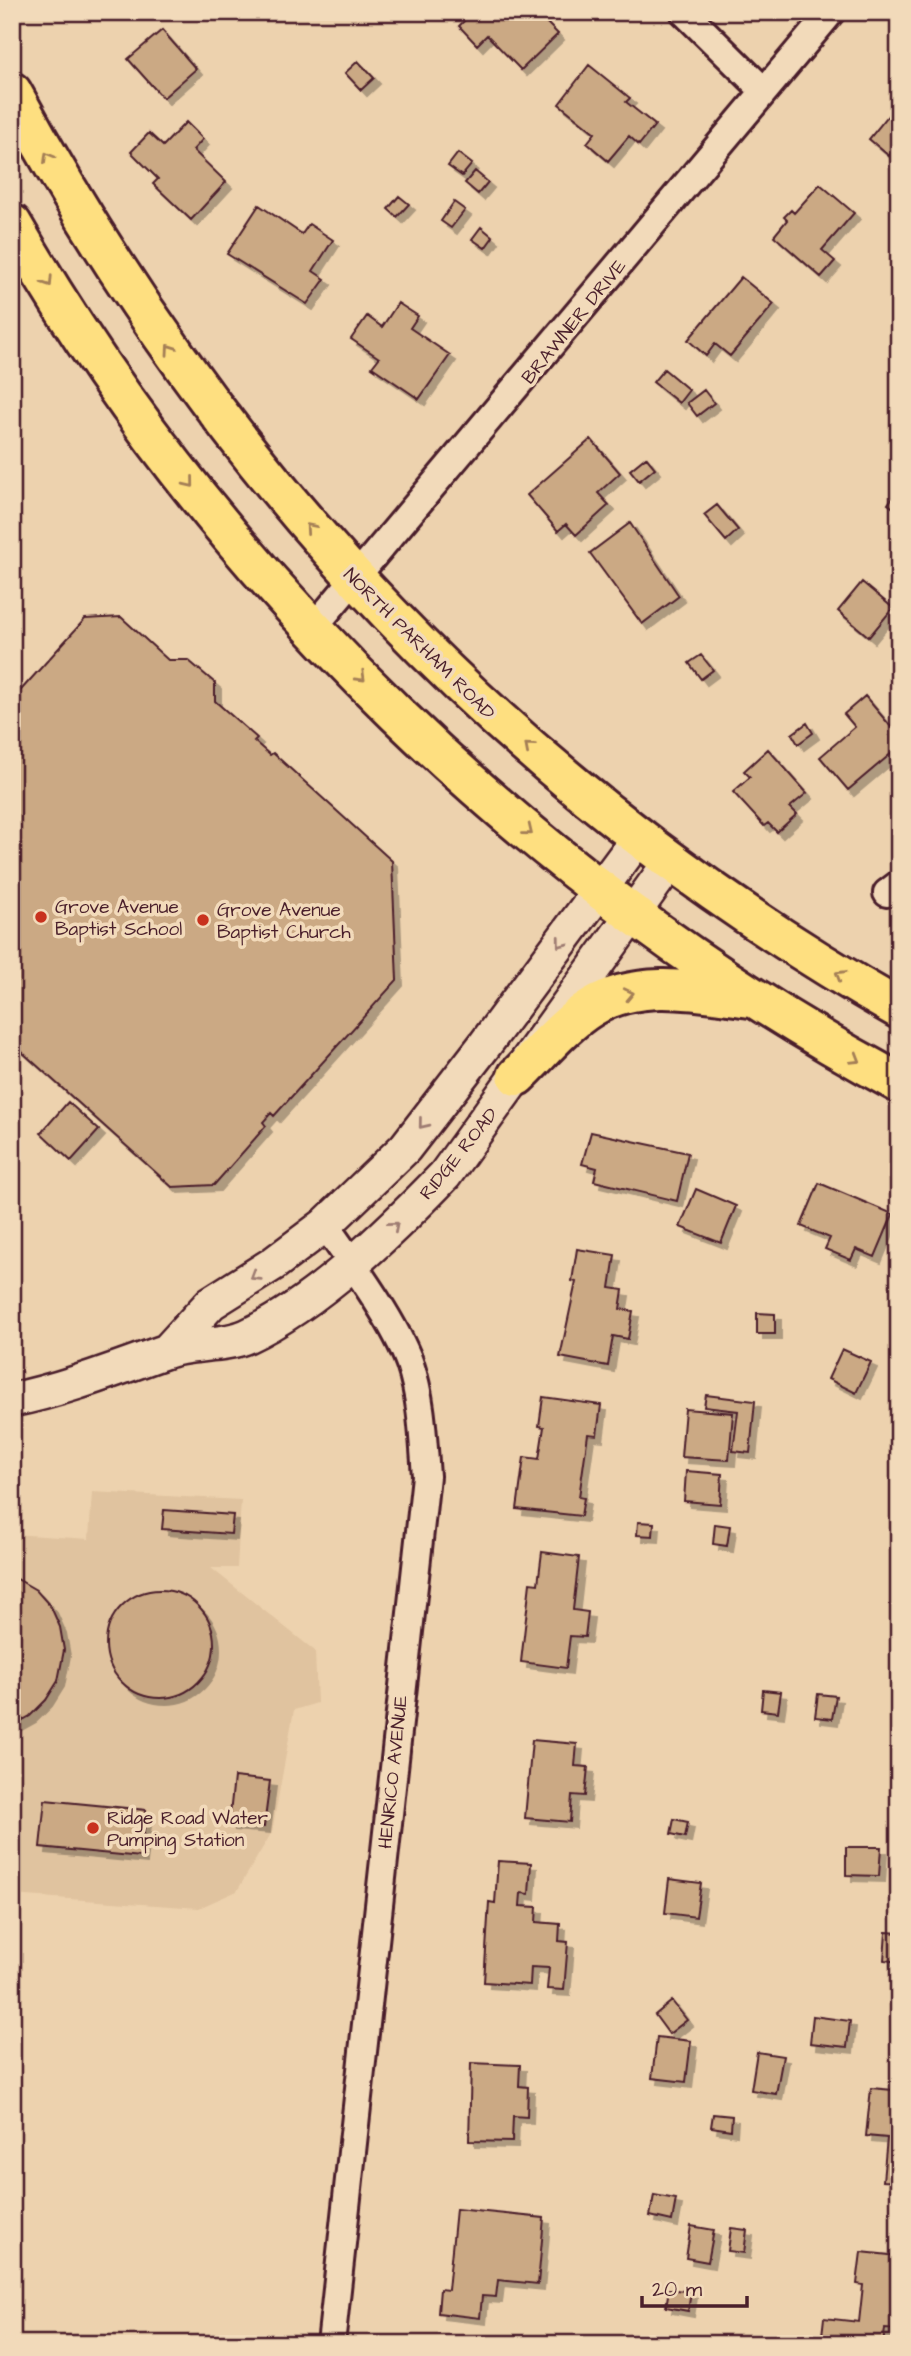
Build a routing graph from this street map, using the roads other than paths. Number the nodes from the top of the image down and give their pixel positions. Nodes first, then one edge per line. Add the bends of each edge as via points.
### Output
1 (684, 12) edge
2 (831, 12) edge
3 (764, 91) junction
4 (12, 92) edge
5 (12, 224) edge
6 (354, 580) junction
7 (313, 628) junction
8 (639, 837) junction
9 (671, 861) junction
10 (601, 888) junction
11 (633, 912) junction
12 (756, 998) junction
13 (899, 1009) edge
14 (517, 1076) junction
15 (899, 1083) edge
16 (325, 1225) junction
17 (352, 1263) junction
18 (168, 1350) junction
19 (12, 1400) edge
20 (331, 2344) edge

1 - 3 street
2 - 3 street, BRAWNER DRIVE
3 - 6 street, BRAWNER DRIVE
6 -> 4 highway, NORTH PARHAM ROAD via 251,458 169,349 99,244
5 -> 7 highway via 141,419
6 - 7 street, BRAWNER DRIVE
8 -> 6 highway, NORTH PARHAM ROAD via 475,699
7 -> 10 highway via 449,763
8 - 9 highway, NORTH PARHAM ROAD
8 - 10 street, RIDGE ROAD
9 - 11 street, RIDGE ROAD
13 -> 9 highway, NORTH PARHAM ROAD via 813,959
10 - 11 highway
10 -> 16 street, RIDGE ROAD via 405,1147
11 - 12 highway
11 - 14 street, RIDGE ROAD
14 -> 12 highway via 578,1018 613,997 680,989
12 -> 15 highway
17 -> 14 street, RIDGE ROAD via 444,1175
16 - 17 street, HENRICO AVENUE
16 -> 18 street, RIDGE ROAD via 211,1303
17 - 18 street, RIDGE ROAD via 246,1337
17 - 20 street, HENRICO AVENUE via 410,1362 421,1408 426,1476
18 - 19 street, RIDGE ROAD via 88,1381

